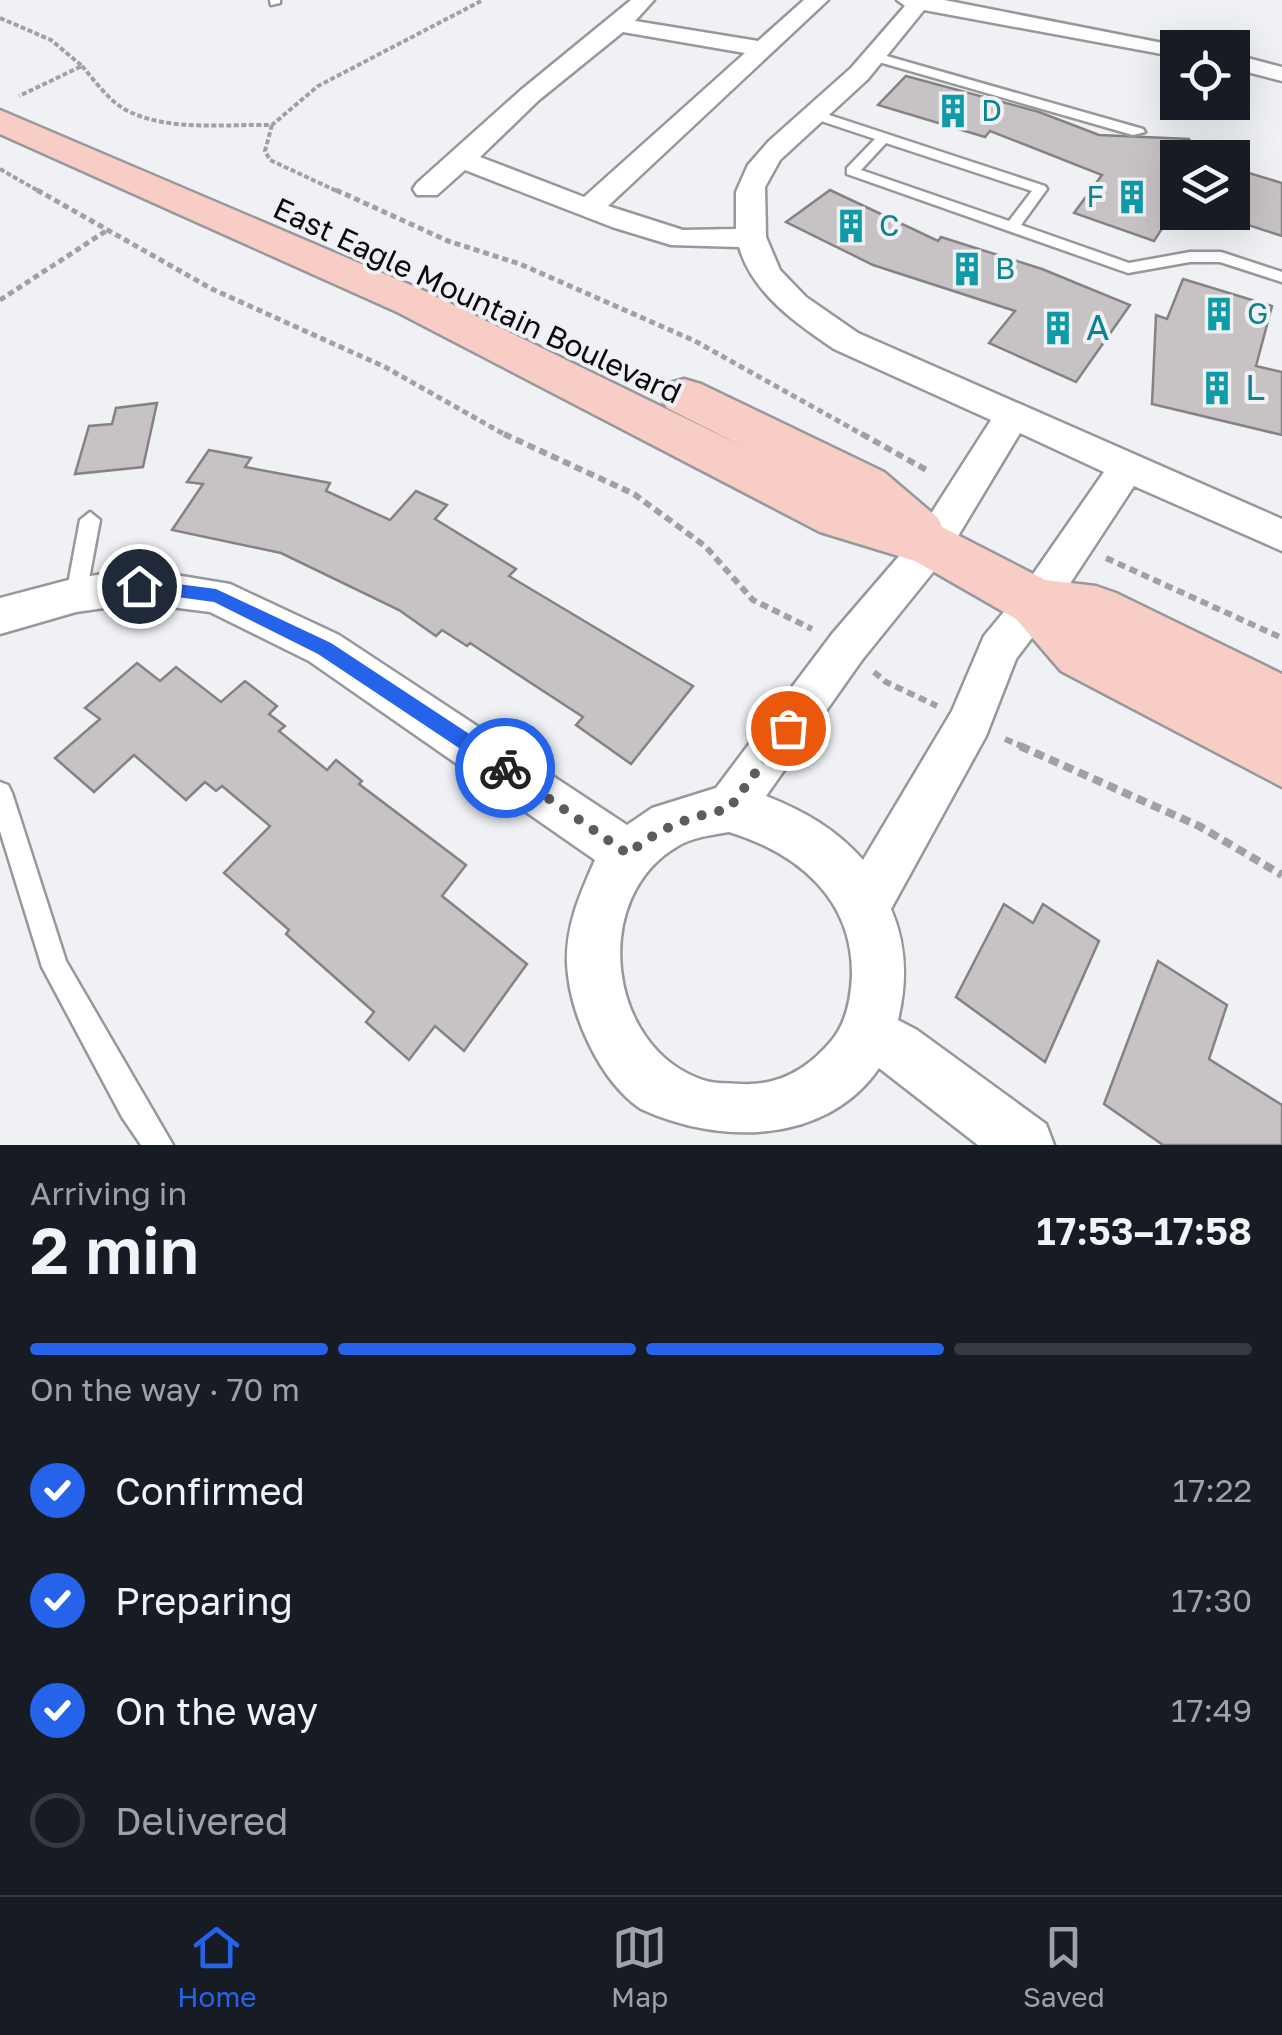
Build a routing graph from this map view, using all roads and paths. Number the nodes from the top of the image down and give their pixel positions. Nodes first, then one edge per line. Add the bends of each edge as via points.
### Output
1 (484, 0) edge
2 (643, 0) edge
3 (817, 0) edge
4 (916, 1) edge
5 (0, 18) edge
6 (620, 25) junction
7 (1160, 47) edge
8 (765, 49) junction
9 (876, 57) junction
10 (82, 66) junction
11 (1250, 66) edge
12 (1282, 74) edge
13 (5, 104) edge
14 (817, 115) junction
15 (272, 125) junction
16 (1138, 132) dead end
17 (884, 138) junction
18 (463, 160) junction
19 (0, 169) edge
20 (427, 189) dead end
21 (591, 206) junction
22 (1012, 227) junction
23 (109, 229) junction
24 (749, 238) junction
25 (1282, 277) edge
26 (0, 300) edge
27 (1011, 418) junction
28 (1126, 468) junction
29 (930, 472) dead end
30 (90, 520) dead end
31 (1282, 536) edge
32 (932, 545) junction
33 (1099, 554) dead end
34 (76, 595) junction
35 (1036, 602) junction
36 (0, 616) edge
37 (813, 630) dead end
38 (1282, 638) edge
39 (864, 663) dead end
40 (1282, 704) edge
41 (943, 709) dead end
42 (1006, 739) dead end
43 (1282, 758) edge
44 (0, 793) edge
45 (729, 809) junction
46 (628, 854) junction
47 (1282, 876) edge
48 (866, 904) junction
49 (867, 1034) junction
50 (158, 1145) edge
51 (1025, 1145) edge

1 - 15 path via 331,80
2 - 6 street
3 - 8 street
4 - 7 street
4 - 9 street
5 - 10 path via 52,40
6 - 8 street
6 - 18 street via 530,94
8 - 21 street via 660,136
9 - 14 street
9 - 16 lane
10 - 13 path
10 - 15 path via 129,111
11 - 12 street
13 - 32 street, East Eagle Mountain Boulevard via 839,517
14 - 17 lane
14 - 24 street via 759,169 749,189
15 - 29 path via 264,150 270,160 696,340
17 - 22 lane via 1040,189
17 - 22 lane via 852,170
18 - 20 street
18 - 21 street
19 - 23 path
21 - 24 street via 682,239
22 - 25 lane via 1128,268 1221,257
23 - 26 path
23 - 37 path via 212,288 634,494 704,546 754,600
24 - 27 street via 766,275 811,318
27 - 28 street
27 - 32 street
28 - 31 street
28 - 35 street
30 - 34 lane
32 - 35 street, East Eagle Mountain Boulevard
32 - 45 street
33 - 38 path
34 - 36 street
34 - 46 street via 139,586 216,596 324,648
35 - 40 street, East Eagle Mountain Boulevard via 1096,610
35 - 43 street, East Eagle Mountain Boulevard via 1082,653
35 - 48 street via 999,648 970,722
39 - 41 path via 886,682
42 - 47 path via 1199,826
44 - 50 lane via 55,967
45 - 46 street via 685,818
45 - 48 street via 781,823 817,844
46 - 49 street via 604,890 592,975 604,1021 633,1066 683,1104 729,1116 790,1109 834,1082
48 - 49 street via 877,952 877,994
49 - 51 street

